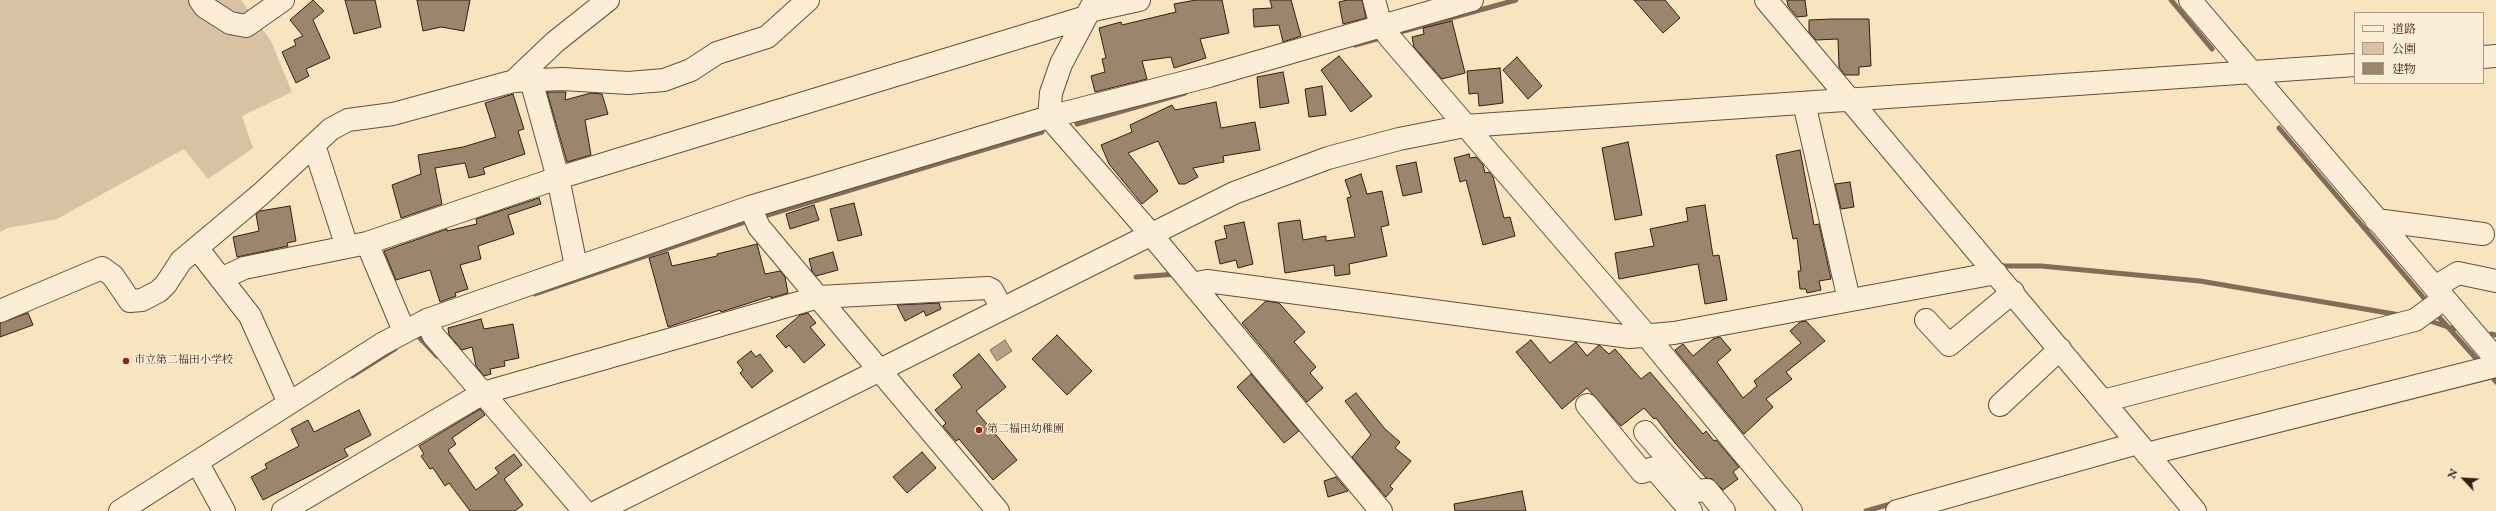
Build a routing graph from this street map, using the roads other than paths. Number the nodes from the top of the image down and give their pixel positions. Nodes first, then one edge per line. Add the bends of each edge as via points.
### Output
1 (200, 0) edge
2 (283, 0) edge
3 (608, 0) edge
4 (808, 0) edge
5 (1139, 0) edge
6 (1374, 0) edge
7 (1472, 0) edge
8 (1766, 0) edge
9 (2190, 0) edge
10 (583, 9) edge
11 (1090, 9) edge
12 (1386, 33) junction
13 (2496, 56) edge
14 (2484, 57) edge
15 (2354, 65) edge
16 (2251, 72) junction
17 (523, 81) junction
18 (1850, 99) junction
19 (1804, 103) junction
20 (1049, 117) junction
21 (1466, 126) junction
22 (314, 145) junction
23 (558, 178) junction
24 (753, 214) junction
25 (2376, 220) junction
26 (1150, 233) junction
27 (2483, 234) dead end
28 (357, 245) junction
29 (197, 248) junction
30 (576, 266) junction
31 (1991, 271) junction
32 (1186, 276) junction
33 (221, 279) junction
34 (2496, 281) edge
35 (816, 293) junction
36 (1848, 293) junction
37 (2008, 295) junction
38 (2430, 305) junction
39 (1002, 309) junction
40 (0, 311) edge
41 (1926, 320) dead end
42 (429, 327) junction
43 (404, 331) junction
44 (1643, 331) junction
45 (2055, 354) junction
46 (2490, 366) edge
47 (881, 371) junction
48 (480, 389) junction
49 (2103, 400) junction
50 (289, 403) junction
51 (1587, 405) dead end
52 (2000, 405) dead end
53 (1645, 432) dead end
54 (2135, 447) junction
55 (201, 468) junction
56 (120, 511) edge
57 (224, 511) edge
58 (283, 511) edge
59 (584, 511) edge
60 (598, 511) edge
61 (998, 511) edge
62 (1381, 511) edge
63 (1691, 511) edge
64 (1724, 511) edge
65 (1791, 511) edge
66 (1897, 511) edge
67 (2195, 511) edge

1 - 2 street via 205,7 230,23 246,26
3 - 10 street
4 - 17 street via 767,37 717,53 691,70 664,80 628,83 563,79
5 - 11 street
6 - 12 street
7 - 12 street
8 - 18 street
9 - 16 street
10 - 17 street
11 - 20 street via 1061,64 1051,93
11 - 23 street
12 - 20 street
12 - 21 street
13 - 14 street
15 - 16 street
16 - 18 street
16 - 25 street
17 - 22 street via 393,114 348,120 331,129
17 - 23 street
18 - 19 street
18 - 31 street
19 - 21 street
19 - 36 street
20 - 24 street
20 - 26 street
21 - 26 street via 1399,139 1328,158 1234,193
21 - 44 street
22 - 28 street
22 - 29 street
23 - 28 street
23 - 30 street
24 - 30 street
24 - 35 street
25 - 27 street
25 - 38 street
26 - 32 street
26 - 39 street
28 - 33 street via 244,268
28 - 43 street
29 - 33 street
29 - 40 street via 181,261 163,288 142,300 130,301 113,276 102,268
30 - 42 street
31 - 36 street
31 - 37 street
32 - 44 street via 1207,281 1630,337
32 - 62 street
33 - 50 street via 250,316
34 - 38 street via 2458,273
35 - 39 street via 988,288 992,290
35 - 47 street
35 - 48 street
36 - 44 street
37 - 41 street via 1949,345
37 - 45 street
38 - 46 street
38 - 49 street
39 - 47 street
42 - 43 street
42 - 48 street
43 - 50 street
44 - 65 street
45 - 49 street
45 - 52 street
46 - 54 street
47 - 60 street
47 - 61 street
48 - 58 street
48 - 59 street
49 - 54 street
50 - 55 street
51 - 63 street via 1642,472 1654,468
53 - 64 street via 1696,491 1707,490
54 - 66 street
54 - 67 street
55 - 56 street
55 - 57 street

